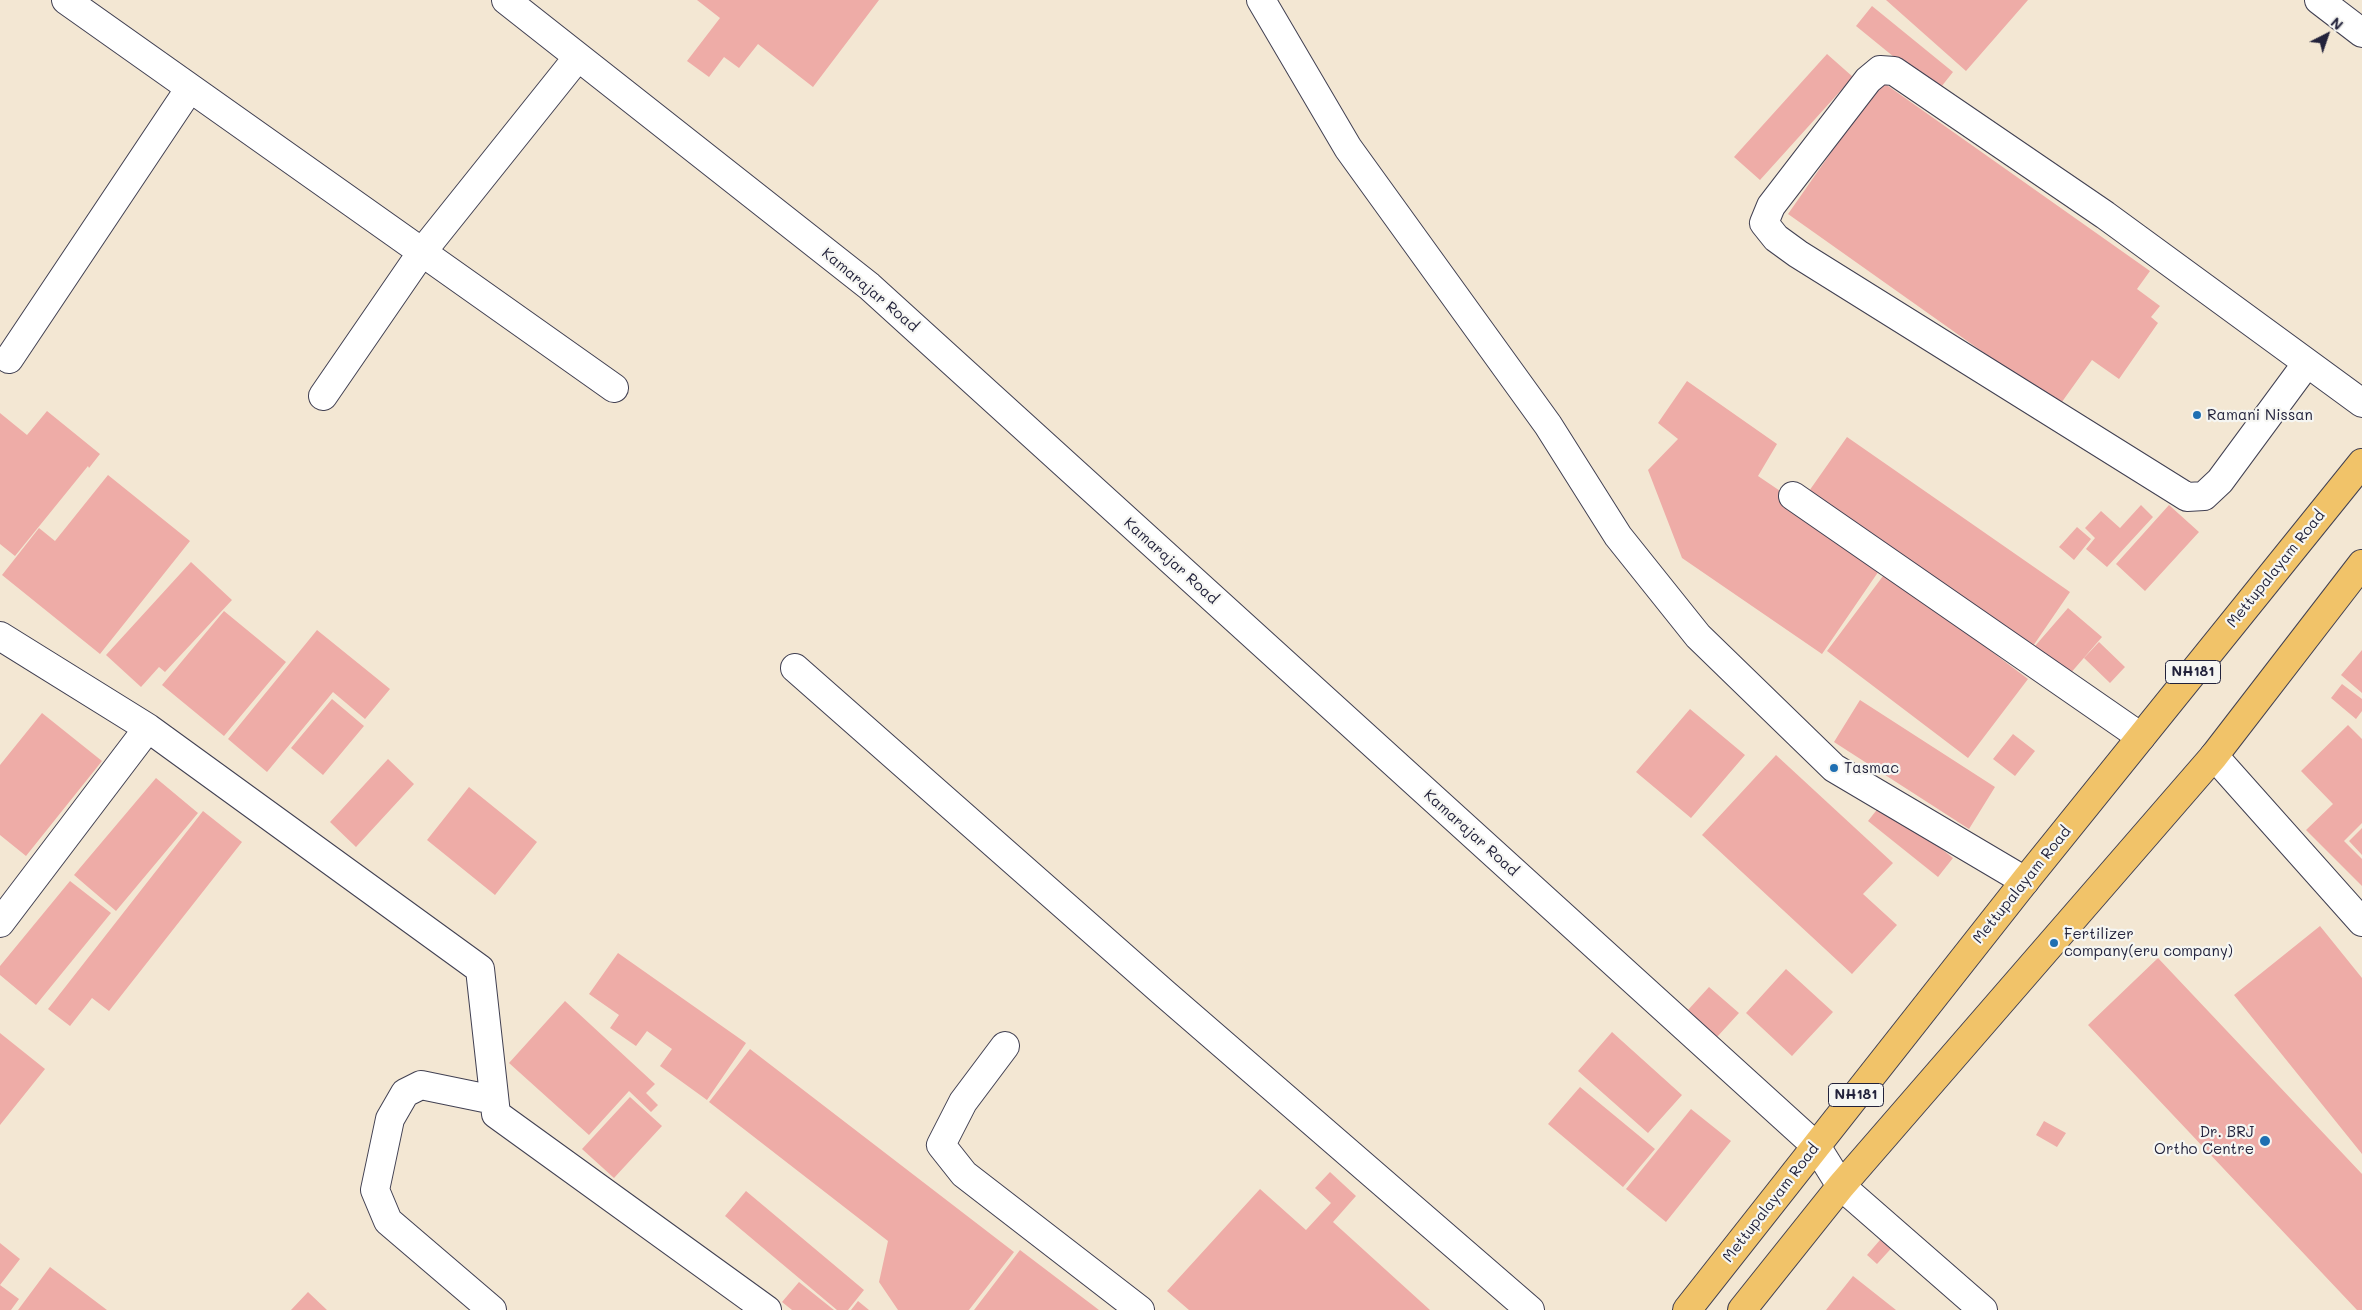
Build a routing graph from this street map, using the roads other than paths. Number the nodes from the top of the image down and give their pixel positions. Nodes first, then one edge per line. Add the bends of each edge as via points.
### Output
1 (66, 0) edge
2 (506, 0) edge
3 (1260, 0) edge
4 (2319, 0) edge
5 (2362, 33) edge
6 (578, 57) junction
7 (190, 88) junction
8 (422, 252) junction
9 (9, 359) dead end
10 (2307, 363) junction
11 (614, 388) dead end
12 (323, 396) dead end
13 (2362, 403) edge
14 (2362, 463) edge
15 (1793, 496) dead end
16 (2362, 564) edge
17 (0, 636) edge
18 (795, 668) dead end
19 (148, 728) junction
20 (2141, 737) junction
21 (2214, 756) junction
22 (2025, 881) junction
23 (2362, 922) edge
24 (0, 923) edge
25 (1005, 1046) dead end
26 (494, 1100) junction
27 (1816, 1146) junction
28 (1841, 1186) junction
29 (492, 1310) edge
30 (767, 1310) edge
31 (1140, 1310) edge
32 (1530, 1310) edge
33 (1687, 1310) edge
34 (1742, 1310) edge
35 (1983, 1310) edge

1 - 7 street
2 - 6 street, Kamarajar Road
3 - 22 street via 1348,148 1548,425 1618,536 1698,636 1834,768
4 - 5 street
6 - 8 street
6 - 27 street, Kamarajar Road via 869,286
7 - 8 street
7 - 9 street
8 - 11 street
8 - 12 street
10 - 10 street via 2105,215 1894,71 1880,70 1868,80 1771,206 1764,223 1776,238 1798,254 2187,497 2204,496 2220,481
10 - 13 street
14 - 20 highway, Mettupalayam Road / NH181
15 - 20 street
16 - 21 highway, NH181
17 - 19 street
18 - 32 street
19 - 24 street
19 - 26 street via 480,969
20 - 22 highway, Mettupalayam Road / NH181
21 - 23 street
21 - 28 highway, NH181
22 - 27 highway, Mettupalayam Road / NH181
25 - 31 street via 963,1102 941,1144 964,1174
26 - 29 street via 420,1085 405,1094 390,1119 374,1190 388,1221
26 - 30 street via 496,1114
27 - 28 street, Kamarajar Road
27 - 33 highway, Mettupalayam Road / NH181
28 - 34 highway, NH181
28 - 35 street, Kamarajar Road

